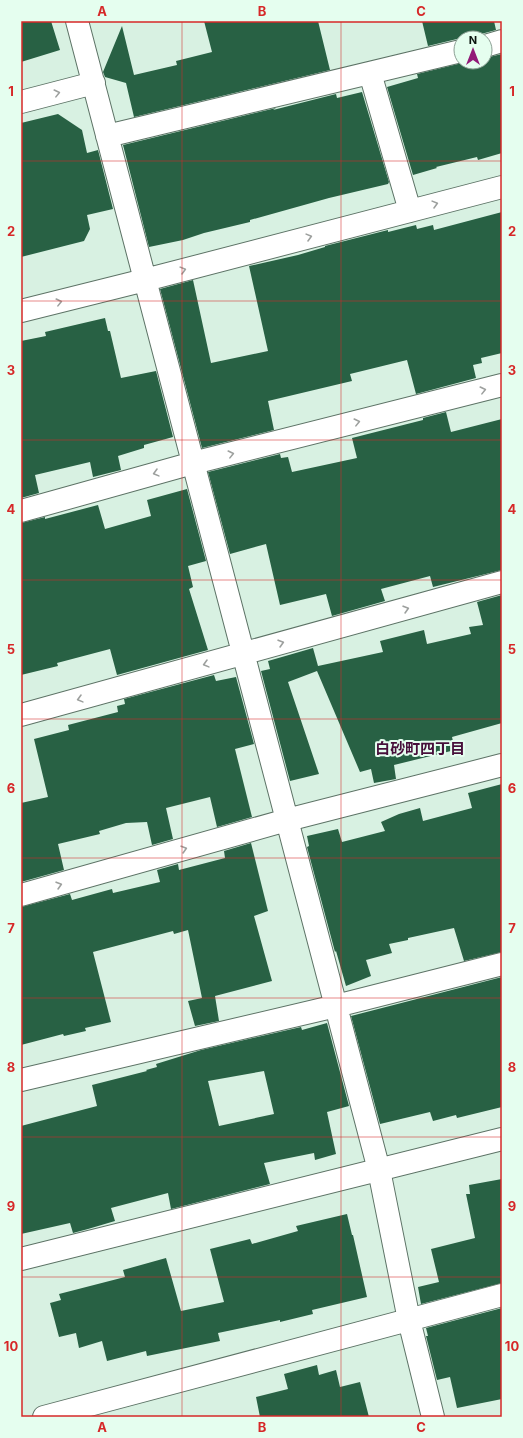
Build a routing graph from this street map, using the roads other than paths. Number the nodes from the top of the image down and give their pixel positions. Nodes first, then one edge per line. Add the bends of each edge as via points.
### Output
1 (83, 22) edge
2 (453, 53) edge
3 (370, 73) junction
4 (94, 84) junction
5 (21, 102) edge
6 (107, 136) junction
7 (502, 187) edge
8 (410, 211) junction
9 (146, 280) junction
10 (21, 311) edge
11 (502, 385) edge
12 (193, 463) junction
13 (21, 511) edge
14 (502, 582) edge
15 (243, 654) junction
16 (21, 715) edge
17 (502, 765) edge
18 (287, 820) junction
19 (21, 895) edge
20 (502, 964) edge
21 (336, 1006) junction
22 (21, 1080) edge
23 (502, 1139) edge
24 (379, 1170) junction
25 (21, 1259) edge
26 (502, 1295) edge
27 (408, 1320) junction
28 (44, 1417) edge
29 (434, 1417) edge

1 - 4 street
2 - 3 street
3 - 6 street
3 - 8 street
5 -> 4 street
4 - 6 street
6 - 9 street
8 -> 7 street
9 -> 8 street
10 -> 9 street
9 - 12 street
12 -> 11 street
12 -> 13 street
12 - 15 street
15 -> 14 street
15 -> 16 street
15 - 18 street
17 - 18 street
19 -> 18 street
18 - 21 street
20 - 21 street
21 - 22 street
21 - 24 street
23 - 24 street
24 - 25 street
24 - 27 street
26 - 27 street
27 - 28 street
27 - 29 street

